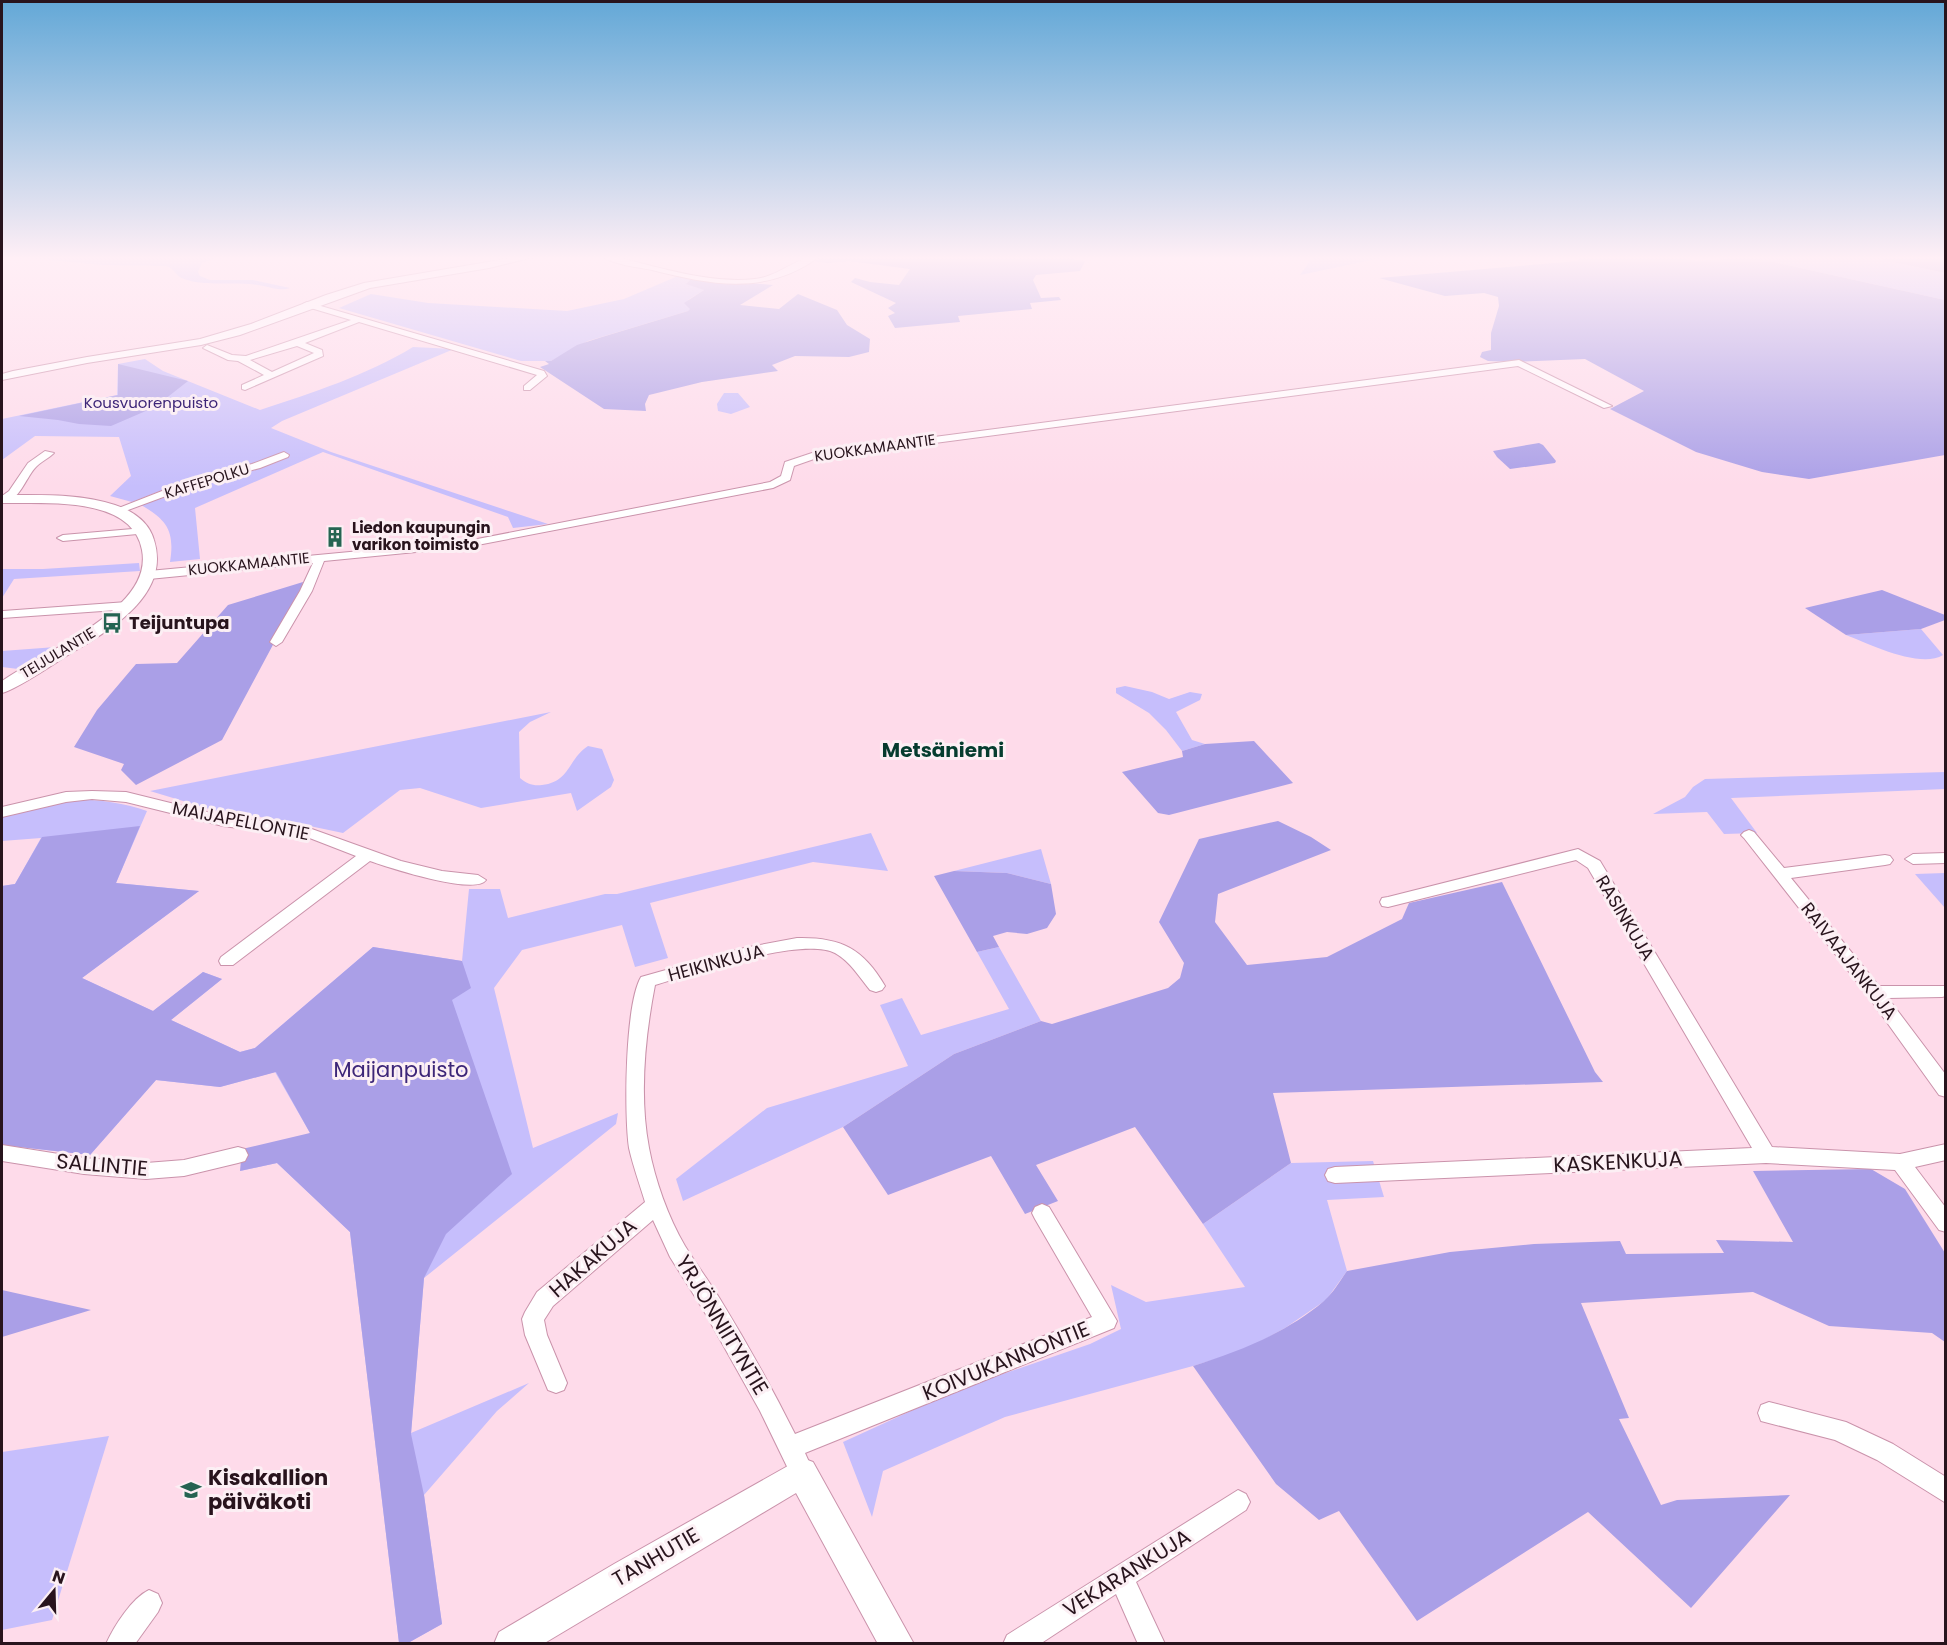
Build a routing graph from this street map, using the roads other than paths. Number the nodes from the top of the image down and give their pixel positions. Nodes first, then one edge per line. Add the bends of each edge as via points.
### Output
1 (231, 334) edge
2 (321, 334) edge
3 (409, 334) edge
4 (297, 343) junction
5 (207, 348) dead end
6 (243, 358) junction
7 (271, 375) junction
8 (2, 377) edge
9 (245, 387) dead end
10 (527, 388) dead end
11 (1607, 406) dead end
12 (50, 453) dead end
13 (284, 455) dead end
14 (4, 499) edge
15 (123, 508) junction
16 (144, 531) junction
17 (63, 538) dead end
18 (320, 557) junction
19 (149, 575) junction
20 (127, 606) junction
21 (3, 615) edge
22 (276, 642) dead end
23 (2, 688) edge
24 (2, 812) edge
25 (1749, 835) dead end
26 (368, 854) junction
27 (1946, 858) edge
28 (1913, 859) dead end
29 (1885, 860) dead end
30 (1780, 874) junction
31 (478, 880) dead end
32 (1388, 902) dead end
33 (226, 961) dead end
34 (647, 981) joint
35 (876, 986) dead end
36 (1874, 992) junction
37 (1942, 992) dead end
38 (1946, 1090) edge
39 (1946, 1152) edge
40 (2, 1153) edge
41 (238, 1155) dead end
42 (1766, 1155) junction
43 (1900, 1162) junction
44 (1335, 1175) dead end
45 (656, 1205) junction
46 (1042, 1213) dead end
47 (1946, 1224) edge
48 (556, 1383) dead end
49 (1769, 1413) dead end
50 (796, 1461) junction
51 (1946, 1491) edge
52 (1238, 1502) dead end
53 (1120, 1577) junction
54 (149, 1603) dead end
55 (119, 1644) edge
56 (511, 1644) edge
57 (897, 1644) edge
58 (1016, 1644) edge
59 (1152, 1644) edge

1 - 8 street
2 - 4 street
3 - 10 street via 541,373
4 - 6 street
4 - 7 street via 320,354
5 - 6 street
6 - 7 street
7 - 9 street
11 - 18 street, KUOKKAMAANTIE via 1519,363 1445,371 812,456 793,461 786,478 773,485 467,544
12 - 14 street via 32,465
13 - 15 street, KAFFEPOLKU
14 - 15 street
15 - 16 street
16 - 17 street
16 - 19 street via 152,562
18 - 19 street, KUOKKAMAANTIE
18 - 22 street via 313,580
19 - 20 street, TEIJULANTIE
20 - 21 street
20 - 23 street, TEIJULANTIE
24 - 26 street, MAIJAPELLONTIE via 66,797 108,795 223,821 309,833
25 - 30 street, RAIVAAJANKUJA
26 - 31 street, MAIJAPELLONTIE via 442,876
26 - 33 street
27 - 28 street
29 - 30 street
30 - 36 street, RAIVAAJANKUJA
32 - 42 street, RASINKUJA via 1578,854 1594,865
34 - 35 street, HEIKINKUJA via 748,951 824,943 848,954
34 - 45 street, YRJÖNNIITYNTIE via 639,1024 635,1088 639,1148
36 - 37 street
36 - 38 street, RAIVAAJANKUJA
39 - 43 street, KASKENKUJA
40 - 41 street, SALLINTIE via 130,1171 198,1166
42 - 43 street, KASKENKUJA
42 - 44 street, KASKENKUJA
43 - 47 street
45 - 48 street, HAKAKUJA via 545,1299 533,1320
45 - 50 street, YRJÖNNIITYNTIE via 677,1251 712,1304
46 - 50 street, KOIVUKANNONTIE via 1106,1321
49 - 51 street via 1838,1430 1885,1452
50 - 56 street, TANHUTIE via 625,1575
50 - 57 street, YRJÖNNIITYNTIE
52 - 53 street, VEKARANKUJA
53 - 58 street, VEKARANKUJA
53 - 59 street
54 - 55 street

